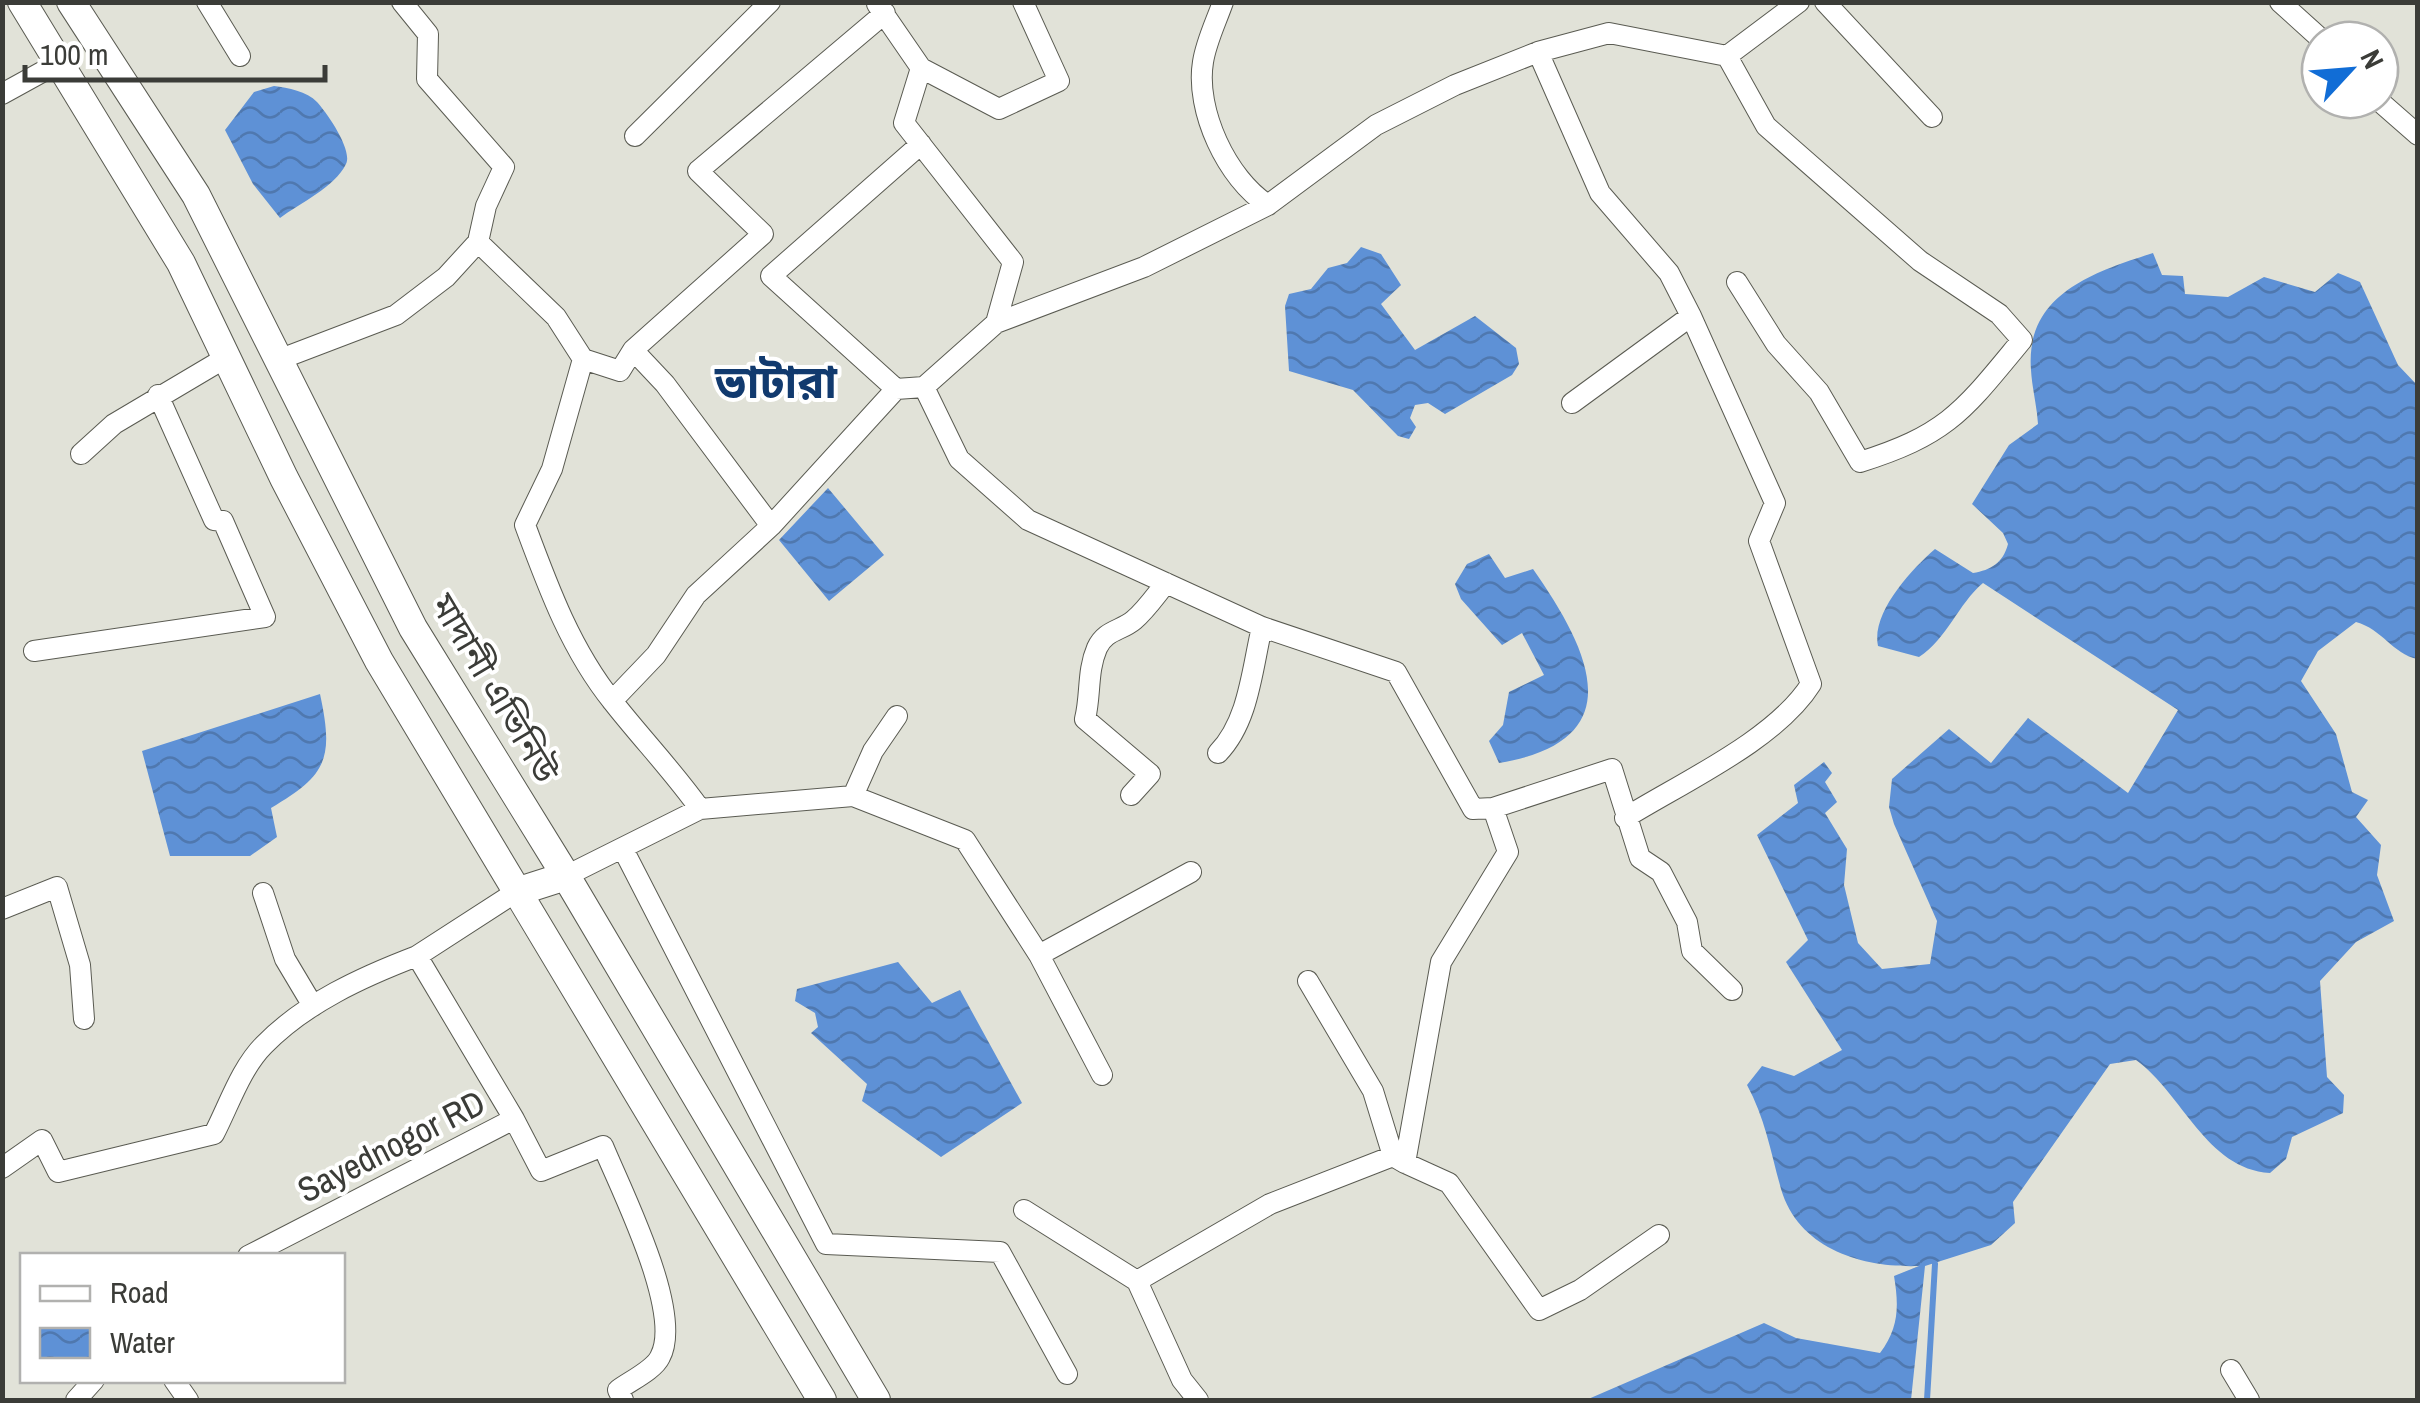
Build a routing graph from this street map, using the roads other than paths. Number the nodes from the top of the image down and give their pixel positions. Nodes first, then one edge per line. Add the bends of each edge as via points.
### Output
1 (22, 2) edge
2 (72, 2) edge
3 (207, 2) edge
4 (402, 2) edge
5 (770, 2) edge
6 (1023, 2) edge
7 (1223, 2) edge
8 (1799, 2) edge
9 (1825, 2) edge
10 (2280, 2) edge
11 (880, 8) edge
12 (2300, 20) edge
13 (1538, 52) junction
14 (240, 56) dead end
15 (1727, 56) junction
16 (62, 61) junction
17 (921, 68) junction
18 (2, 94) edge
19 (1932, 116) dead end
20 (635, 136) dead end
21 (921, 144) junction
22 (1268, 205) junction
23 (478, 242) junction
24 (1738, 282) dead end
25 (1691, 316) junction
26 (996, 323) junction
27 (633, 350) junction
28 (227, 357) junction
29 (583, 359) junction
30 (278, 360) junction
31 (924, 387) junction
32 (896, 389) junction
33 (158, 395) junction
34 (1572, 403) dead end
35 (82, 454) dead end
36 (770, 526) junction
37 (1166, 583) junction
38 (1262, 627) junction
39 (34, 650) dead end
40 (612, 701) junction
41 (897, 716) dead end
42 (1218, 752) dead end
43 (1131, 795) dead end
44 (853, 796) junction
45 (1492, 808) junction
46 (700, 810) junction
47 (1625, 818) junction
48 (623, 848) junction
49 (1191, 872) dead end
50 (566, 876) junction
51 (516, 892) junction
52 (263, 893) dead end
53 (2, 909) edge
54 (1039, 955) junction
55 (417, 956) junction
56 (1308, 980) dead end
57 (1732, 990) dead end
58 (313, 1006) junction
59 (84, 1019) dead end
60 (1102, 1075) dead end
61 (514, 1119) junction
62 (1399, 1160) junction
63 (2, 1168) edge
64 (1024, 1210) dead end
65 (1659, 1236) dead end
66 (254, 1253) edge
67 (1137, 1281) junction
68 (2230, 1370) dead end
69 (1068, 1374) dead end
70 (622, 1400) edge
71 (822, 1400) edge
72 (876, 1400) edge
73 (1198, 1400) edge
74 (2249, 1400) edge

1 - 16 main road
2 - 30 main road, মাদানী এভিনিউ via 196,195
3 - 14 street
4 - 23 street via 428,34 427,78 504,166
5 - 20 street
6 - 17 street via 1059,81 999,109
7 - 22 street via 1203,63 1207,111 1225,154 1252,195
8 - 15 street
9 - 19 street
10 - 12 street
11 - 17 street
11 - 27 street via 698,171 762,234
13 - 15 street via 1609,34
13 - 22 street via 1376,126
13 - 25 street via 1600,193 1669,273
15 - 24 street via 1766,126 1920,261 1999,314 2022,340 1961,414 1911,446 1860,462 1819,392 1776,344
16 - 18 street
16 - 28 main road via 181,262
17 - 21 street via 904,122
21 - 26 street via 1013,262
21 - 32 street via 771,276
22 - 26 street via 1144,267
23 - 29 street via 556,317
23 - 30 street via 396,315
25 - 34 street
25 - 47 street via 1774,503 1759,542 1811,684 1797,706 1769,728
26 - 31 street
27 - 29 street via 620,371
27 - 36 street
28 - 33 street
28 - 51 main road via 379,661
29 - 40 street via 552,469 525,524 552,598
30 - 50 main road, মাদানী এভিনিউ via 413,628
31 - 32 street
31 - 37 street via 958,459 1028,520
32 - 36 street
33 - 35 street
33 - 39 street via 265,617
36 - 40 street via 696,594 656,655
37 - 38 street
37 - 43 street via 1132,622 1107,633 1088,680 1085,719 1150,774
38 - 42 street via 1243,710
38 - 45 street via 1396,672 1473,809
40 - 46 street
41 - 44 street
44 - 46 street
44 - 54 street via 965,840
45 - 47 street via 1612,769
45 - 62 street via 1508,852 1442,962
46 - 48 street
47 - 57 street via 1640,858 1661,872 1687,922 1692,951
48 - 50 street
48 - 69 street via 826,1244 1000,1252
49 - 54 street
50 - 51 main road
50 - 72 main road, মাদানী এভিনিউ
51 - 55 street
51 - 71 main road
52 - 58 street via 285,960
53 - 59 street via 58,887 80,965
54 - 60 street
55 - 58 street
55 - 61 street, Sayednogor RD
56 - 62 street via 1373,1090
58 - 63 street via 262,1046 214,1134 58,1172 42,1140
61 - 66 street, Sayednogor RD
61 - 70 street via 540,1171 603,1146 643,1236 666,1336 660,1359 618,1390
62 - 65 street via 1449,1182 1538,1310
62 - 67 street via 1270,1204
64 - 67 street
67 - 73 street via 1182,1380
68 - 74 street

